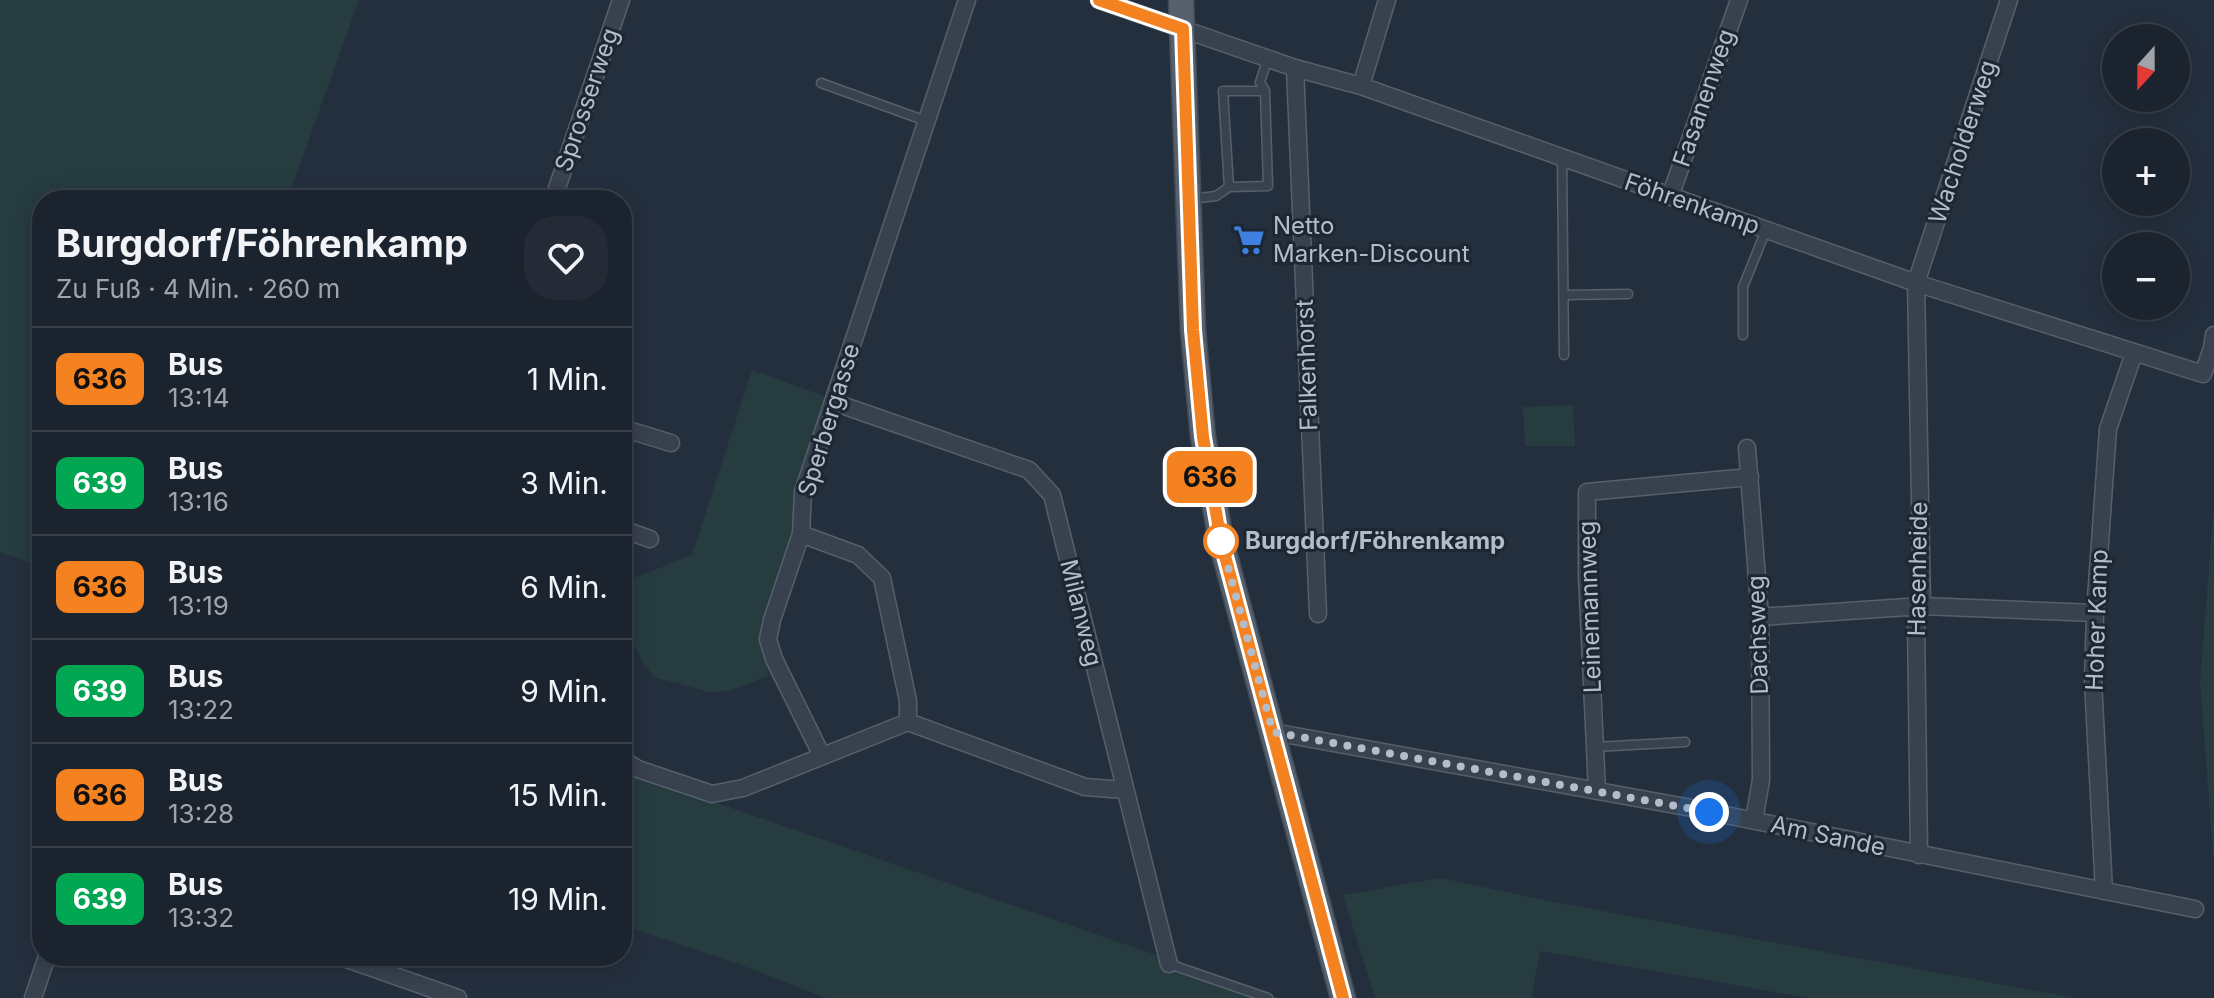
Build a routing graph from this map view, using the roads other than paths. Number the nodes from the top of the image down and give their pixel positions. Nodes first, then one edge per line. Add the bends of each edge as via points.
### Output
1 (621, 0) edge
2 (967, 0) edge
3 (1099, 0) edge
4 (1181, 0) edge
5 (1387, 0) edge
6 (1739, 0) edge
7 (2009, 0) edge
8 (1183, 29) junction
9 (1268, 57) junction
10 (1295, 68) junction
11 (821, 83) dead end
12 (1361, 86) junction
13 (1265, 91) junction
14 (926, 121) junction
15 (1562, 158) junction
16 (1229, 187) junction
17 (556, 190) edge
18 (1670, 197) junction
19 (1188, 199) junction
20 (1766, 230) junction
21 (1916, 283) junction
22 (1628, 294) dead end
23 (1564, 295) junction
24 (1743, 335) dead end
25 (2214, 335) edge
26 (2134, 353) junction
27 (1564, 355) dead end
28 (833, 402) junction
29 (632, 431) edge
30 (671, 443) dead end
31 (1747, 448) dead end
32 (1750, 477) junction
33 (632, 533) edge
34 (801, 534) junction
35 (650, 539) dead end
36 (1922, 606) junction
37 (2095, 613) junction
38 (1318, 614) dead end
39 (1760, 617) junction
40 (908, 722) junction
41 (1273, 732) junction
42 (1685, 742) dead end
43 (1595, 747) junction
44 (822, 756) junction
45 (632, 765) edge
46 (1124, 790) junction
47 (1597, 791) junction
48 (1754, 820) junction
49 (1919, 855) junction
50 (2104, 891) junction
51 (2195, 909) dead end
52 (1169, 964) joint
53 (44, 966) edge
54 (367, 966) edge
55 (33, 998) edge
56 (458, 998) edge
57 (1268, 998) edge
58 (1343, 998) edge

1 - 17 street, Sprosserweg
2 - 14 street, Sperbergasse
3 - 8 street, Föhrenkamp
4 - 8 main road
5 - 12 street
6 - 18 street, Fasanenweg
7 - 21 street, Wacholderweg
8 - 9 street, Föhrenkamp
8 - 19 main road
9 - 10 street, Föhrenkamp
9 - 13 lane via 1260,82
10 - 12 street, Föhrenkamp
10 - 38 street, Falkenhorst
11 - 14 lane
12 - 15 street, Föhrenkamp
13 - 16 lane via 1268,186
13 - 16 lane via 1223,91
14 - 28 street, Sperbergasse
15 - 18 street, Föhrenkamp
15 - 23 lane
16 - 19 lane via 1216,196
18 - 20 street, Föhrenkamp
19 - 41 main road via 1203,437 1221,541
20 - 21 street, Föhrenkamp
20 - 24 lane via 1743,287
21 - 26 street, Föhrenkamp
21 - 36 street, Hasenheide
22 - 23 lane
23 - 27 lane
25 - 26 street, Föhrenkamp via 2203,374
26 - 37 street, Hoher Kamp via 2108,429
28 - 34 street, Sperbergasse via 803,492
28 - 46 street, Milanweg via 1029,470 1052,495
29 - 30 street
31 - 32 street, Dachsweg
32 - 39 street, Dachsweg
32 - 43 street, Leinemannweg via 1587,492
33 - 35 street
34 - 40 street via 858,555 882,578
34 - 44 street, Sperbergasse via 768,639
36 - 37 street
36 - 39 street
36 - 49 street, Hasenheide via 1916,618
37 - 50 street, Hoher Kamp via 2093,681
39 - 48 street, Dachsweg via 1761,780
40 - 44 street
40 - 46 street via 1085,787
41 - 47 street, Am Sande
41 - 58 main road
42 - 43 lane
43 - 47 street, Leinemannweg
44 - 45 street via 743,788 712,794
46 - 52 street, Milanweg
47 - 48 street, Am Sande
48 - 49 street, Am Sande
49 - 50 street, Am Sande
50 - 51 street, Am Sande
52 - 57 lane
53 - 55 street
54 - 56 street

